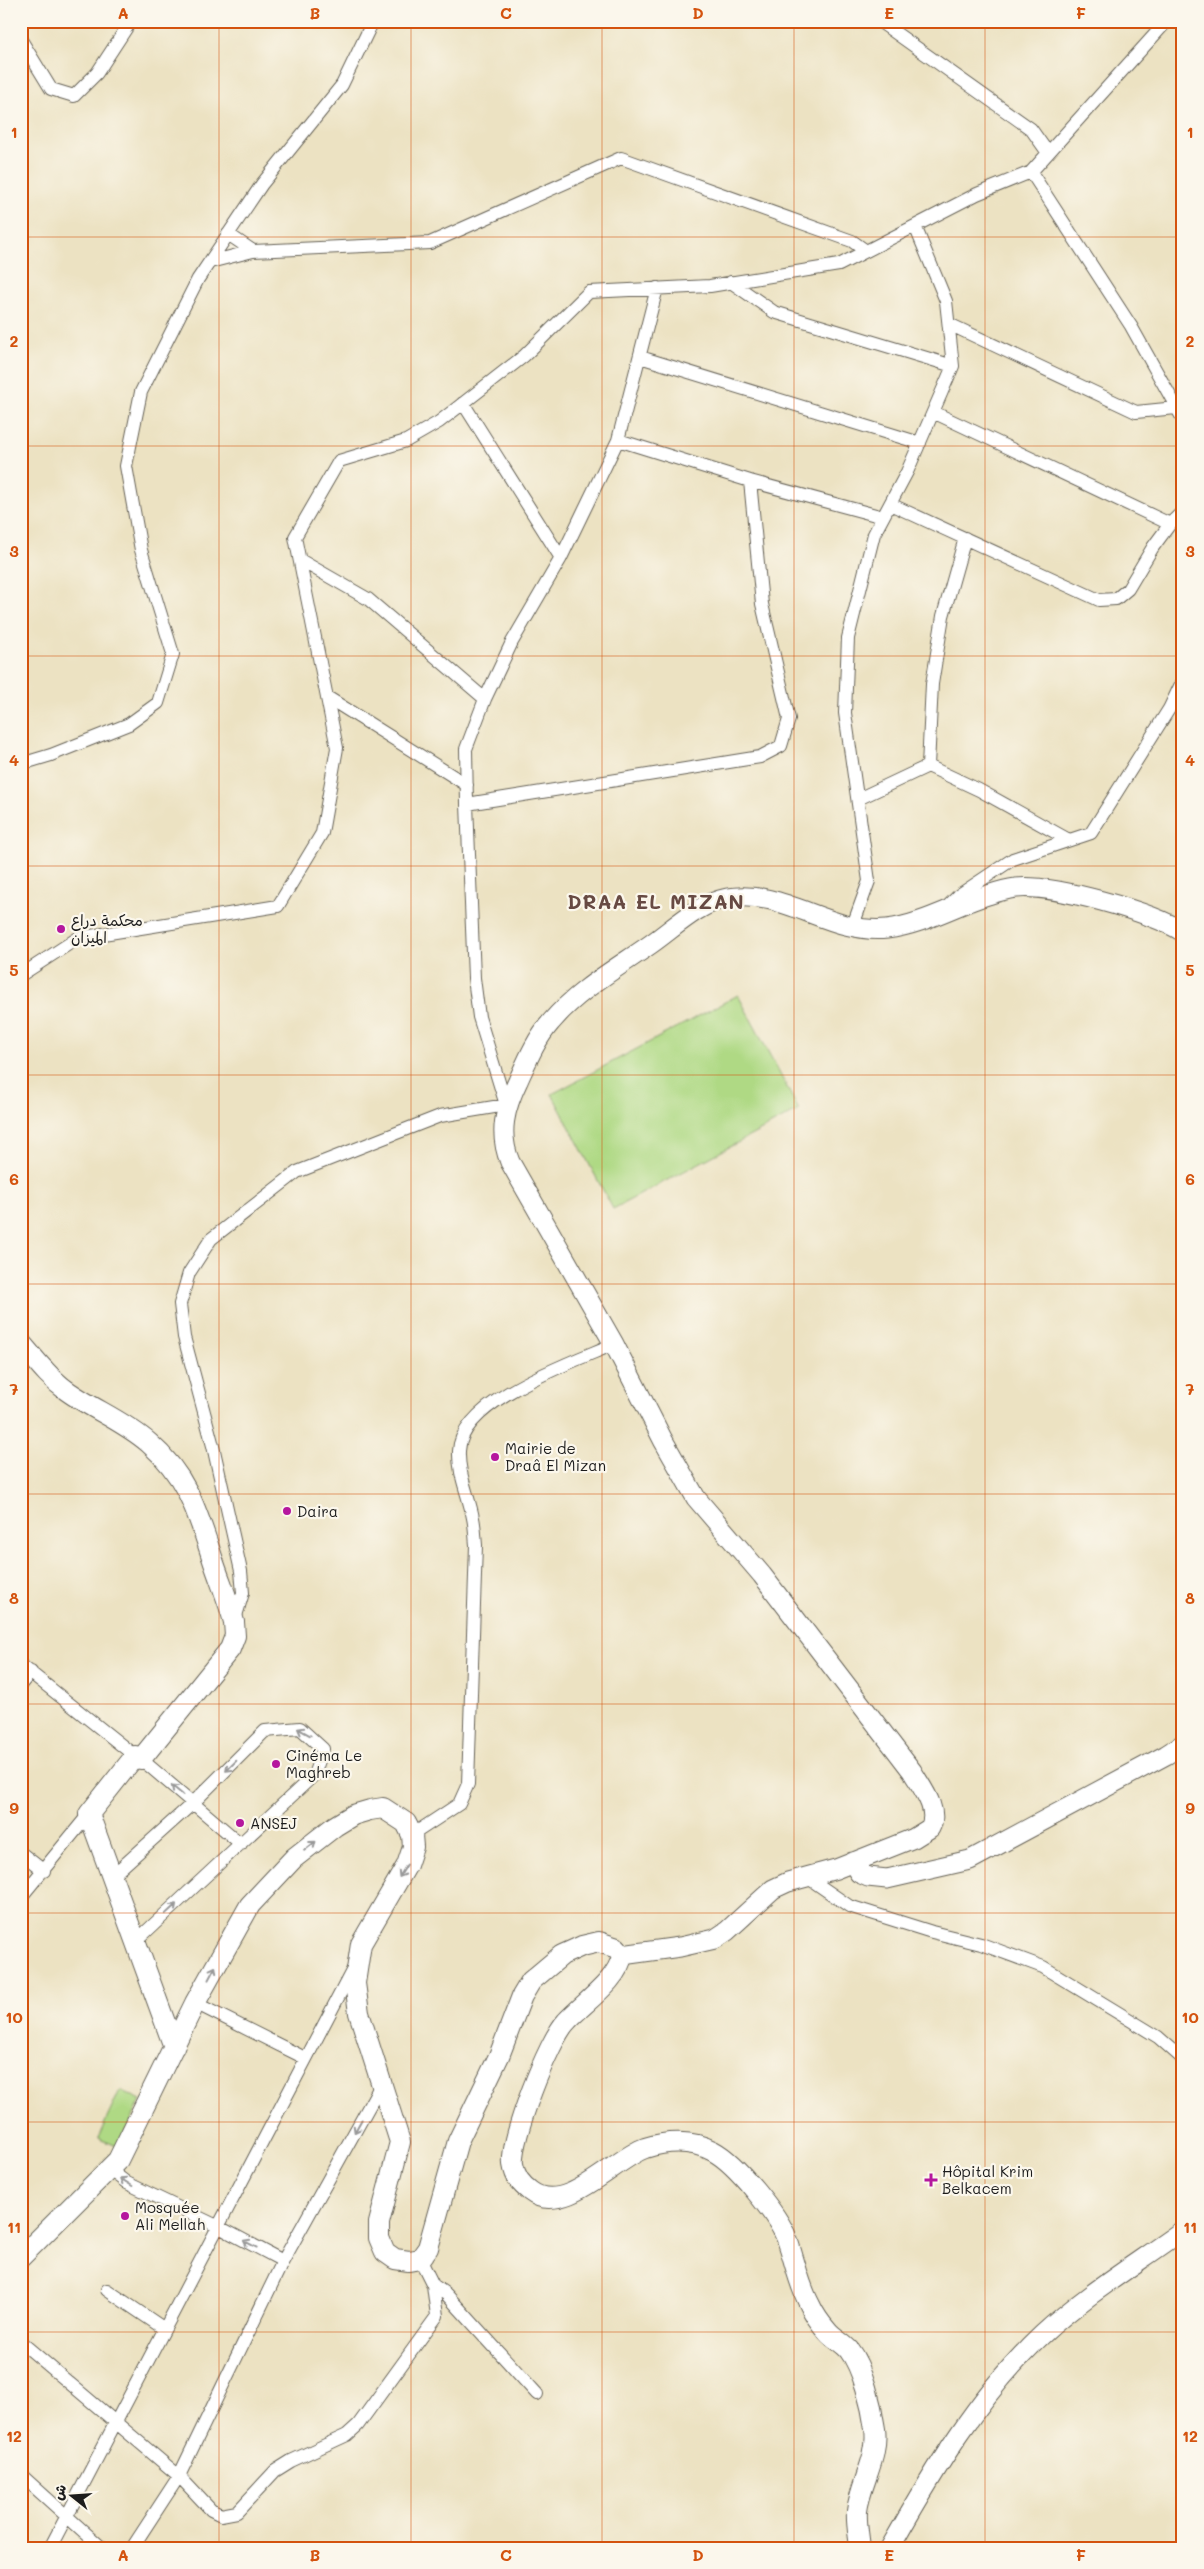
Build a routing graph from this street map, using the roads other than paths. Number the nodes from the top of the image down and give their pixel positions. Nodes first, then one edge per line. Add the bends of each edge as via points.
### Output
1 (131, 21) edge
2 (373, 21) edge
3 (879, 21) edge
4 (1167, 21) edge
5 (21, 40) edge
6 (1048, 153) junction
7 (1031, 172) junction
8 (915, 226) junction
9 (228, 234) junction
10 (253, 251) junction
11 (866, 251) junction
12 (210, 262) junction
13 (731, 282) junction
14 (657, 288) junction
15 (949, 324) junction
16 (640, 357) junction
17 (953, 366) junction
18 (464, 403) junction
19 (1176, 408) junction
20 (934, 412) junction
21 (1183, 419) edge
22 (618, 440) junction
23 (920, 443) junction
24 (750, 481) junction
25 (890, 504) junction
26 (1183, 511) edge
27 (883, 517) junction
28 (1170, 524) junction
29 (965, 538) junction
30 (561, 558) junction
31 (300, 560) junction
32 (1183, 680) edge
33 (327, 697) junction
34 (486, 699) junction
35 (21, 764) edge
36 (928, 766) junction
37 (466, 785) junction
38 (858, 799) junction
39 (467, 804) junction
40 (1069, 840) junction
41 (942, 912) junction
42 (852, 928) junction
43 (1183, 932) edge
44 (21, 975) edge
45 (506, 1105) junction
46 (21, 1343) edge
47 (614, 1344) junction
48 (234, 1622) junction
49 (26, 1669) edge
50 (21, 1684) edge
51 (1183, 1744) edge
52 (138, 1758) junction
53 (193, 1803) junction
54 (89, 1814) junction
55 (412, 1835) junction
56 (241, 1844) junction
57 (21, 1853) edge
58 (852, 1862) junction
59 (44, 1871) junction
60 (112, 1876) junction
61 (807, 1877) junction
62 (21, 1897) edge
63 (135, 1942) junction
64 (622, 1955) junction
65 (357, 1962) junction
66 (195, 2003) junction
67 (174, 2047) junction
68 (305, 2058) junction
69 (1183, 2060) edge
70 (382, 2083) junction
71 (110, 2170) junction
72 (217, 2226) junction
73 (1183, 2230) edge
74 (21, 2257) edge
75 (420, 2259) junction
76 (283, 2261) junction
77 (433, 2285) junction
78 (107, 2290) dead end
79 (164, 2328) junction
80 (21, 2342) edge
81 (537, 2394) dead end
82 (116, 2425) junction
83 (21, 2476) edge
84 (179, 2476) junction
85 (67, 2519) junction
86 (50, 2548) edge
87 (102, 2548) edge
88 (132, 2548) edge
89 (860, 2548) edge
90 (890, 2548) edge

1 - 5 street via 97,73 74,96 51,89
2 - 9 street via 342,85 262,184
3 - 6 street via 1032,129
4 - 6 street
6 - 7 street
7 - 8 street via 977,194
7 - 19 street via 1130,326
8 - 11 street
8 - 15 street via 946,301
9 - 10 street
9 - 12 street
10 - 11 street via 430,243 620,158 852,241
10 - 12 street
11 - 13 street via 839,265
12 - 35 street via 198,279 142,392 126,466 142,550 173,654 158,703 128,724
13 - 14 street
13 - 17 street via 774,312
14 - 16 street
14 - 18 street via 589,292 524,356
15 - 17 street
15 - 19 street via 1136,412
16 - 22 street
16 - 23 street
17 - 20 street
18 - 30 street
18 - 31 street via 406,441 339,461 295,537
19 - 21 street
20 - 23 street
20 - 28 street
22 - 24 street
22 - 30 street
23 - 25 street
24 - 27 street
24 - 39 street via 762,604 789,719 781,746 760,757
25 - 27 street
25 - 29 street
26 - 28 street
27 - 38 street via 874,534 848,638 845,713
28 - 29 street via 1128,589 1116,599 1099,600
29 - 36 street via 943,616 932,684
30 - 34 street via 512,642
31 - 33 street
31 - 34 street via 368,599
32 - 40 street via 1169,709 1091,833
33 - 37 street
33 - 44 street via 337,748 322,833 278,906 78,938
34 - 37 street via 466,750
36 - 38 street
36 - 40 street
37 - 39 street
38 - 42 street via 870,881
39 - 45 street via 474,978 479,1017
40 - 41 street via 1013,859 959,895
41 - 42 main road via 890,929
41 - 43 main road via 990,894 1017,888 1060,890 1148,915
42 - 45 main road via 764,898 727,898 712,902 585,991 551,1022
45 - 47 main road via 504,1129 510,1162
45 - 48 street via 440,1116 297,1172 211,1239 189,1273 180,1304 184,1337 241,1571 243,1593
46 - 48 main road via 47,1375 148,1442 177,1473 195,1506
47 - 55 street via 507,1394 480,1412 462,1433 459,1452 476,1545 468,1784 458,1804
47 - 58 main road via 696,1498 762,1575 912,1771 930,1803 933,1823 924,1833
48 - 52 main road via 235,1636 230,1649
49 - 50 street
49 - 52 street
51 - 58 main road via 970,1860 887,1879 859,1873
53 -> 52 street
52 - 54 main road
53 - 56 street
56 -> 53 street via 314,1775 323,1749 312,1736 300,1728 265,1731
53 - 60 street
54 - 59 street
54 - 60 main road
55 -> 65 main road via 413,1847 407,1864 371,1924
66 -> 55 main road via 250,1905 294,1858 335,1826 353,1815 383,1808 406,1823
63 -> 56 street
57 - 59 street
58 - 61 main road
59 - 62 street
60 - 63 main road
61 - 64 main road via 773,1889 715,1938 690,1946
61 - 69 street via 849,1906 981,1944 1043,1967 1158,2037
63 - 67 main road
64 - 75 main road via 617,1948 599,1942 582,1946 562,1955 531,1981 458,2141 428,2248
64 - 89 main road via 618,1971 564,2024 533,2089 514,2147 513,2165 519,2182 534,2194 554,2197 576,2192 626,2157 665,2143 690,2143 713,2151 730,2162 779,2221 810,2307 828,2332 849,2351 870,2401 876,2432 857,2510
65 - 68 street
65 - 70 main road via 355,1983 359,2013
66 - 67 main road
66 - 68 street
67 - 71 main road via 126,2145
68 - 72 street
70 - 75 main road via 400,2142 379,2224 379,2238 385,2252 395,2259
70 -> 76 street
72 -> 71 street via 127,2183
71 - 74 main road
76 -> 72 street
72 - 79 street
73 - 90 main road via 1074,2308 1014,2363 943,2456
75 - 77 street
76 - 84 street
77 - 81 street via 446,2294
77 - 84 street via 437,2316 358,2425 347,2435 276,2471 232,2515 216,2513
78 - 79 street
79 - 82 street
80 - 82 street
82 - 84 street
82 - 85 street
83 - 85 street
84 - 88 street
85 - 86 street
85 - 87 street

